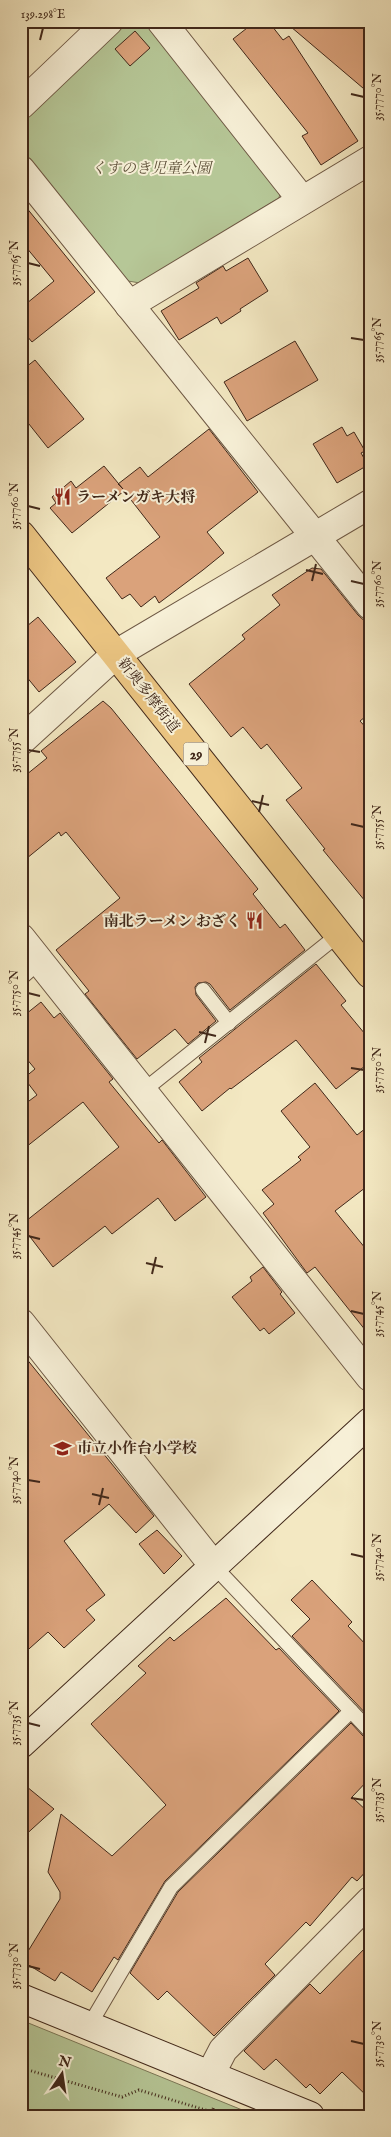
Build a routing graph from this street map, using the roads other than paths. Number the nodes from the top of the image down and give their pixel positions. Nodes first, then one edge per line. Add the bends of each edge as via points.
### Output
1 (109, 21) edge
2 (161, 21) edge
3 (21, 105) edge
4 (370, 160) edge
5 (21, 170) edge
6 (302, 200) junction
7 (129, 305) junction
8 (370, 504) edge
9 (21, 535) edge
10 (314, 537) junction
11 (370, 605) edge
12 (116, 654) junction
13 (21, 741) edge
14 (338, 935) junction
15 (21, 938) edge
16 (31, 969) edge
17 (370, 974) edge
18 (202, 990) dead end
19 (229, 1023) junction
20 (143, 1092) junction
21 (21, 1323) edge
22 (370, 1377) edge
23 (370, 1422) edge
24 (213, 1565) junction
25 (351, 1711) junction
26 (370, 1731) edge
27 (21, 1744) edge
28 (370, 1901) edge
29 (21, 1998) edge
30 (89, 2026) junction
31 (210, 2075) junction
32 (310, 2116) edge

1 - 3 street
2 - 6 street
4 - 6 street
5 - 7 street
6 - 7 street
7 - 10 street
8 - 10 street
9 - 12 main road, 新奥多摩街道 / 29
10 - 11 street
10 - 12 street
12 - 13 street
12 - 14 main road, 新奥多摩街道 / 29
14 - 17 main road, 新奥多摩街道 / 29
14 - 19 lane
15 - 16 street
16 - 20 street
18 - 19 lane
19 - 20 lane
20 - 22 street
21 - 24 street
23 - 24 street
24 - 25 lane
24 - 27 street
25 - 26 lane
25 - 30 lane via 171,1888
28 - 31 street via 223,2050
29 - 30 street
30 - 31 street
31 - 32 street

